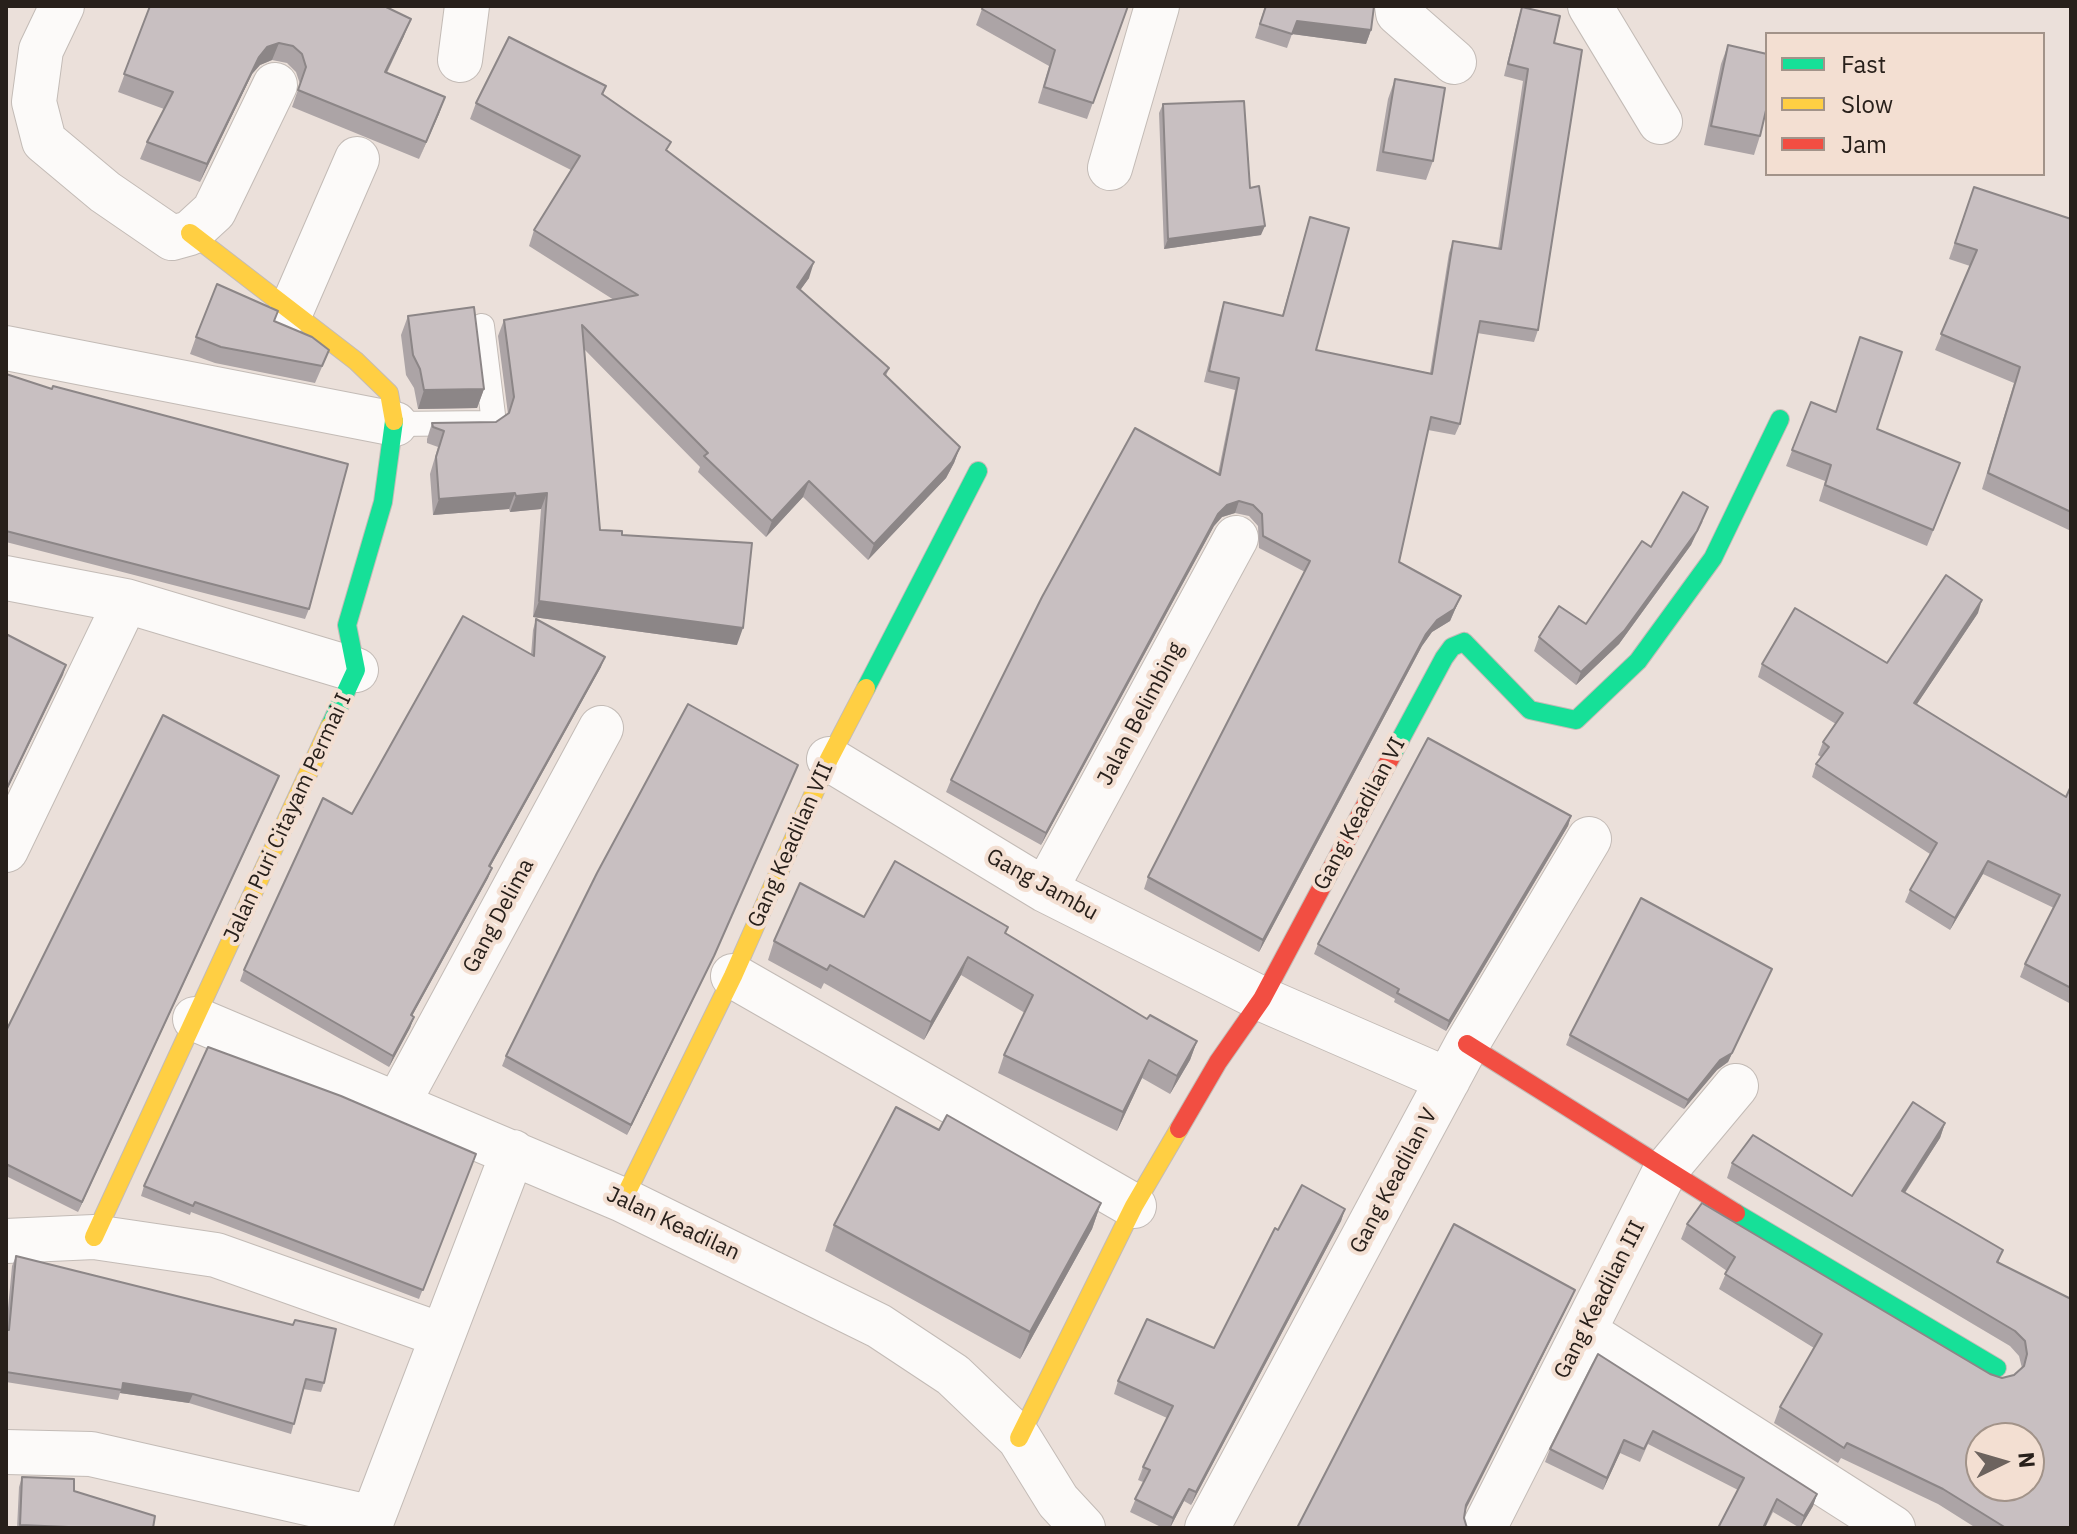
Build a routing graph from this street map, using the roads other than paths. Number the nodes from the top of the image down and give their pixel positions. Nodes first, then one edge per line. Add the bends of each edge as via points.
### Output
1 (62, 6) edge
2 (467, 6) edge
3 (1157, 6) edge
4 (1397, 6) edge
5 (1590, 6) edge
6 (460, 60) dead end
7 (1454, 62) dead end
8 (275, 85) dead end
9 (1660, 122) dead end
10 (357, 159) dead end
11 (1110, 168) dead end
12 (190, 233) junction
13 (291, 311) junction
14 (482, 326) dead end
15 (6, 348) edge
16 (1780, 419) dead end
17 (395, 424) junction
18 (978, 471) dead end
19 (1236, 538) dead end
20 (6, 578) edge
21 (126, 601) junction
22 (356, 670) junction
23 (601, 728) dead end
24 (829, 759) junction
25 (1589, 839) dead end
26 (6, 850) edge
27 (1045, 890) junction
28 (733, 976) junction
29 (1262, 999) junction
30 (195, 1019) junction
31 (1458, 1062) junction
32 (1736, 1086) dead end
33 (398, 1103) junction
34 (513, 1152) junction
35 (1665, 1171) junction
36 (623, 1200) junction
37 (1134, 1206) junction
38 (94, 1237) junction
39 (6, 1241) edge
40 (1584, 1331) junction
41 (441, 1335) junction
42 (1997, 1368) dead end
43 (1019, 1438) junction
44 (6, 1452) edge
45 (1062, 1519) edge
46 (371, 1523) edge
47 (1494, 1524) edge
48 (1207, 1528) edge
49 (1893, 1528) edge

1 - 12 street, Jalan Puri Citayam Permai I via 41,50 34,102 44,141 172,238
2 - 6 street
3 - 11 street
4 - 7 street via 1398,13
5 - 9 street
8 - 12 street via 214,211
10 - 13 street
12 - 13 street, Jalan Puri Citayam Permai I
13 - 17 street, Jalan Puri Citayam Permai I via 389,393
14 - 17 lane via 490,423
15 - 17 street
16 - 29 street, Gang Keadilan VI via 1713,558 1638,661 1576,720 1530,710 1464,642 1452,647
17 - 22 street, Jalan Puri Citayam Permai I via 383,502 347,625
18 - 24 street, Gang Keadilan VII
19 - 27 street, Jalan Belimbing
20 - 21 street
21 - 22 street
21 - 26 street
22 - 30 street, Jalan Puri Citayam Permai I
23 - 33 street, Gang Delima
24 - 27 street, Gang Jambu
24 - 28 street, Gang Keadilan VII
25 - 31 street, Gang Keadilan V
27 - 29 street, Gang Jambu
28 - 36 street, Gang Keadilan VII
28 - 37 street
29 - 31 street, Gang Jambu
29 - 37 street, Gang Keadilan VI via 1218,1062
30 - 33 street, Jalan Keadilan
30 - 38 street, Jalan Puri Citayam Permai I
31 - 35 street
31 - 48 street, Gang Keadilan V
32 - 35 street, Gang Keadilan III
33 - 34 street, Jalan Keadilan
34 - 36 street, Jalan Keadilan
34 - 41 street
35 - 40 street, Gang Keadilan III
35 - 42 street
36 - 43 street, Jalan Keadilan via 879,1326 953,1375
37 - 43 street, Gang Keadilan VI
38 - 39 street
38 - 41 street via 216,1255
40 - 47 street, Gang Keadilan III
40 - 49 street
41 - 46 street
43 - 45 street, Jalan Keadilan
44 - 46 street via 91,1454

